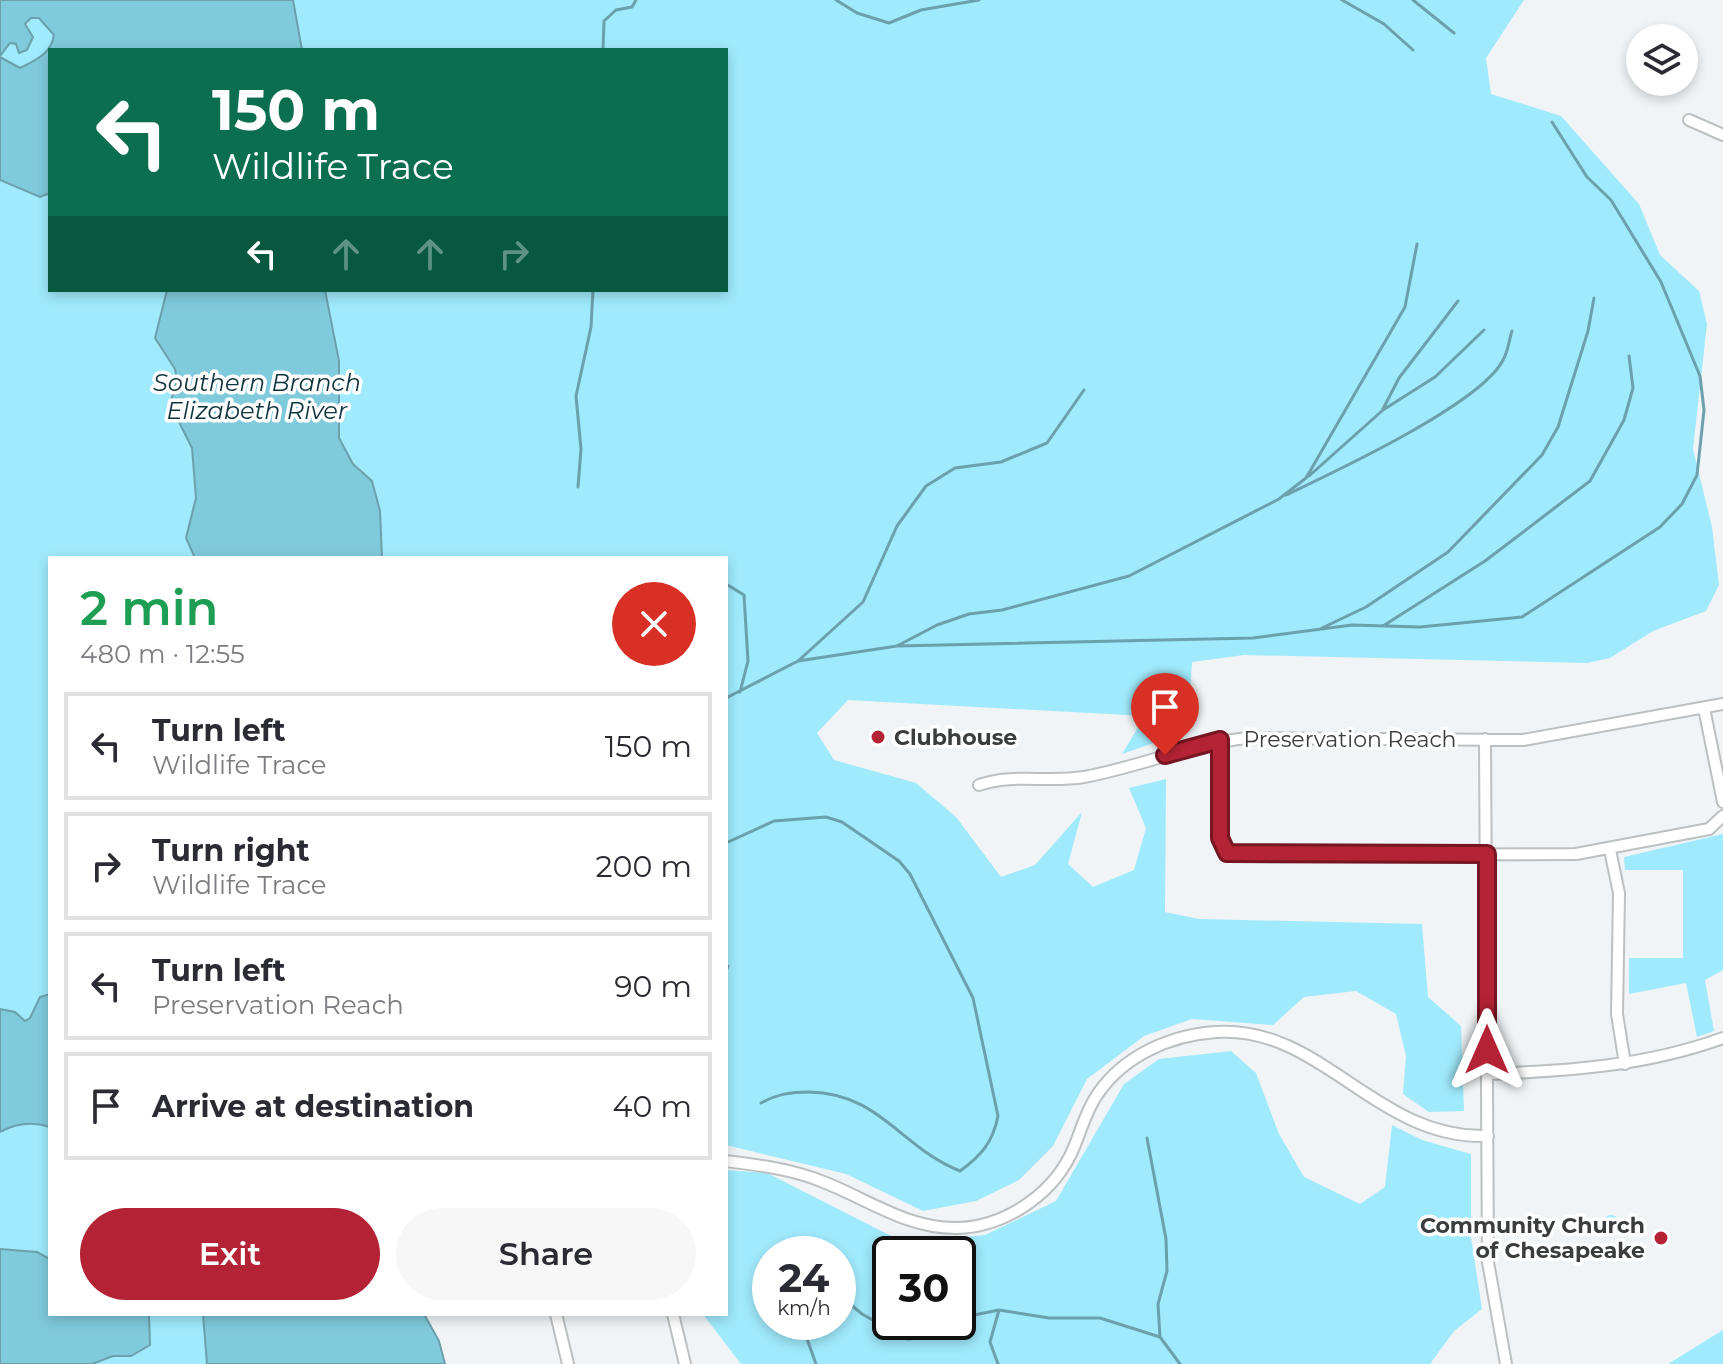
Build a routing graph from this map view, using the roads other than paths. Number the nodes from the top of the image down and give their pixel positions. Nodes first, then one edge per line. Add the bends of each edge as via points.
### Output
1 (1689, 120) dead end
2 (1723, 135) edge
3 (1723, 704) edge
4 (1704, 708) junction
5 (1485, 739) junction
6 (1220, 740) junction
7 (979, 785) dead end
8 (1723, 802) edge
9 (1723, 816) edge
10 (1610, 850) junction
11 (1487, 854) junction
12 (1723, 1038) edge
13 (1625, 1064) junction
14 (1488, 1074) junction
15 (1488, 1136) junction
16 (728, 1161) edge
17 (556, 1316) edge
18 (673, 1316) edge
19 (568, 1364) edge
20 (685, 1364) edge
21 (1506, 1364) edge

1 - 2 street
3 - 4 street, Preservation Reach
4 - 5 street, Preservation Reach via 1554,736
4 - 8 street
5 - 6 street, Preservation Reach
5 - 11 street
6 - 7 street, Preservation Reach via 1084,777 1008,778
6 - 11 street via 1220,838 1227,853
9 - 10 street via 1709,829
10 - 11 street
10 - 13 street via 1619,893 1617,1014
11 - 14 street
12 - 13 street
13 - 14 street
14 - 15 street
15 - 16 street via 1428,1129 1277,1041 1213,1032 1164,1043 1117,1071 1095,1097 1067,1160 1041,1193 1007,1215 972,1226 919,1225 818,1179
15 - 21 street via 1488,1262
17 - 19 street
18 - 20 street

